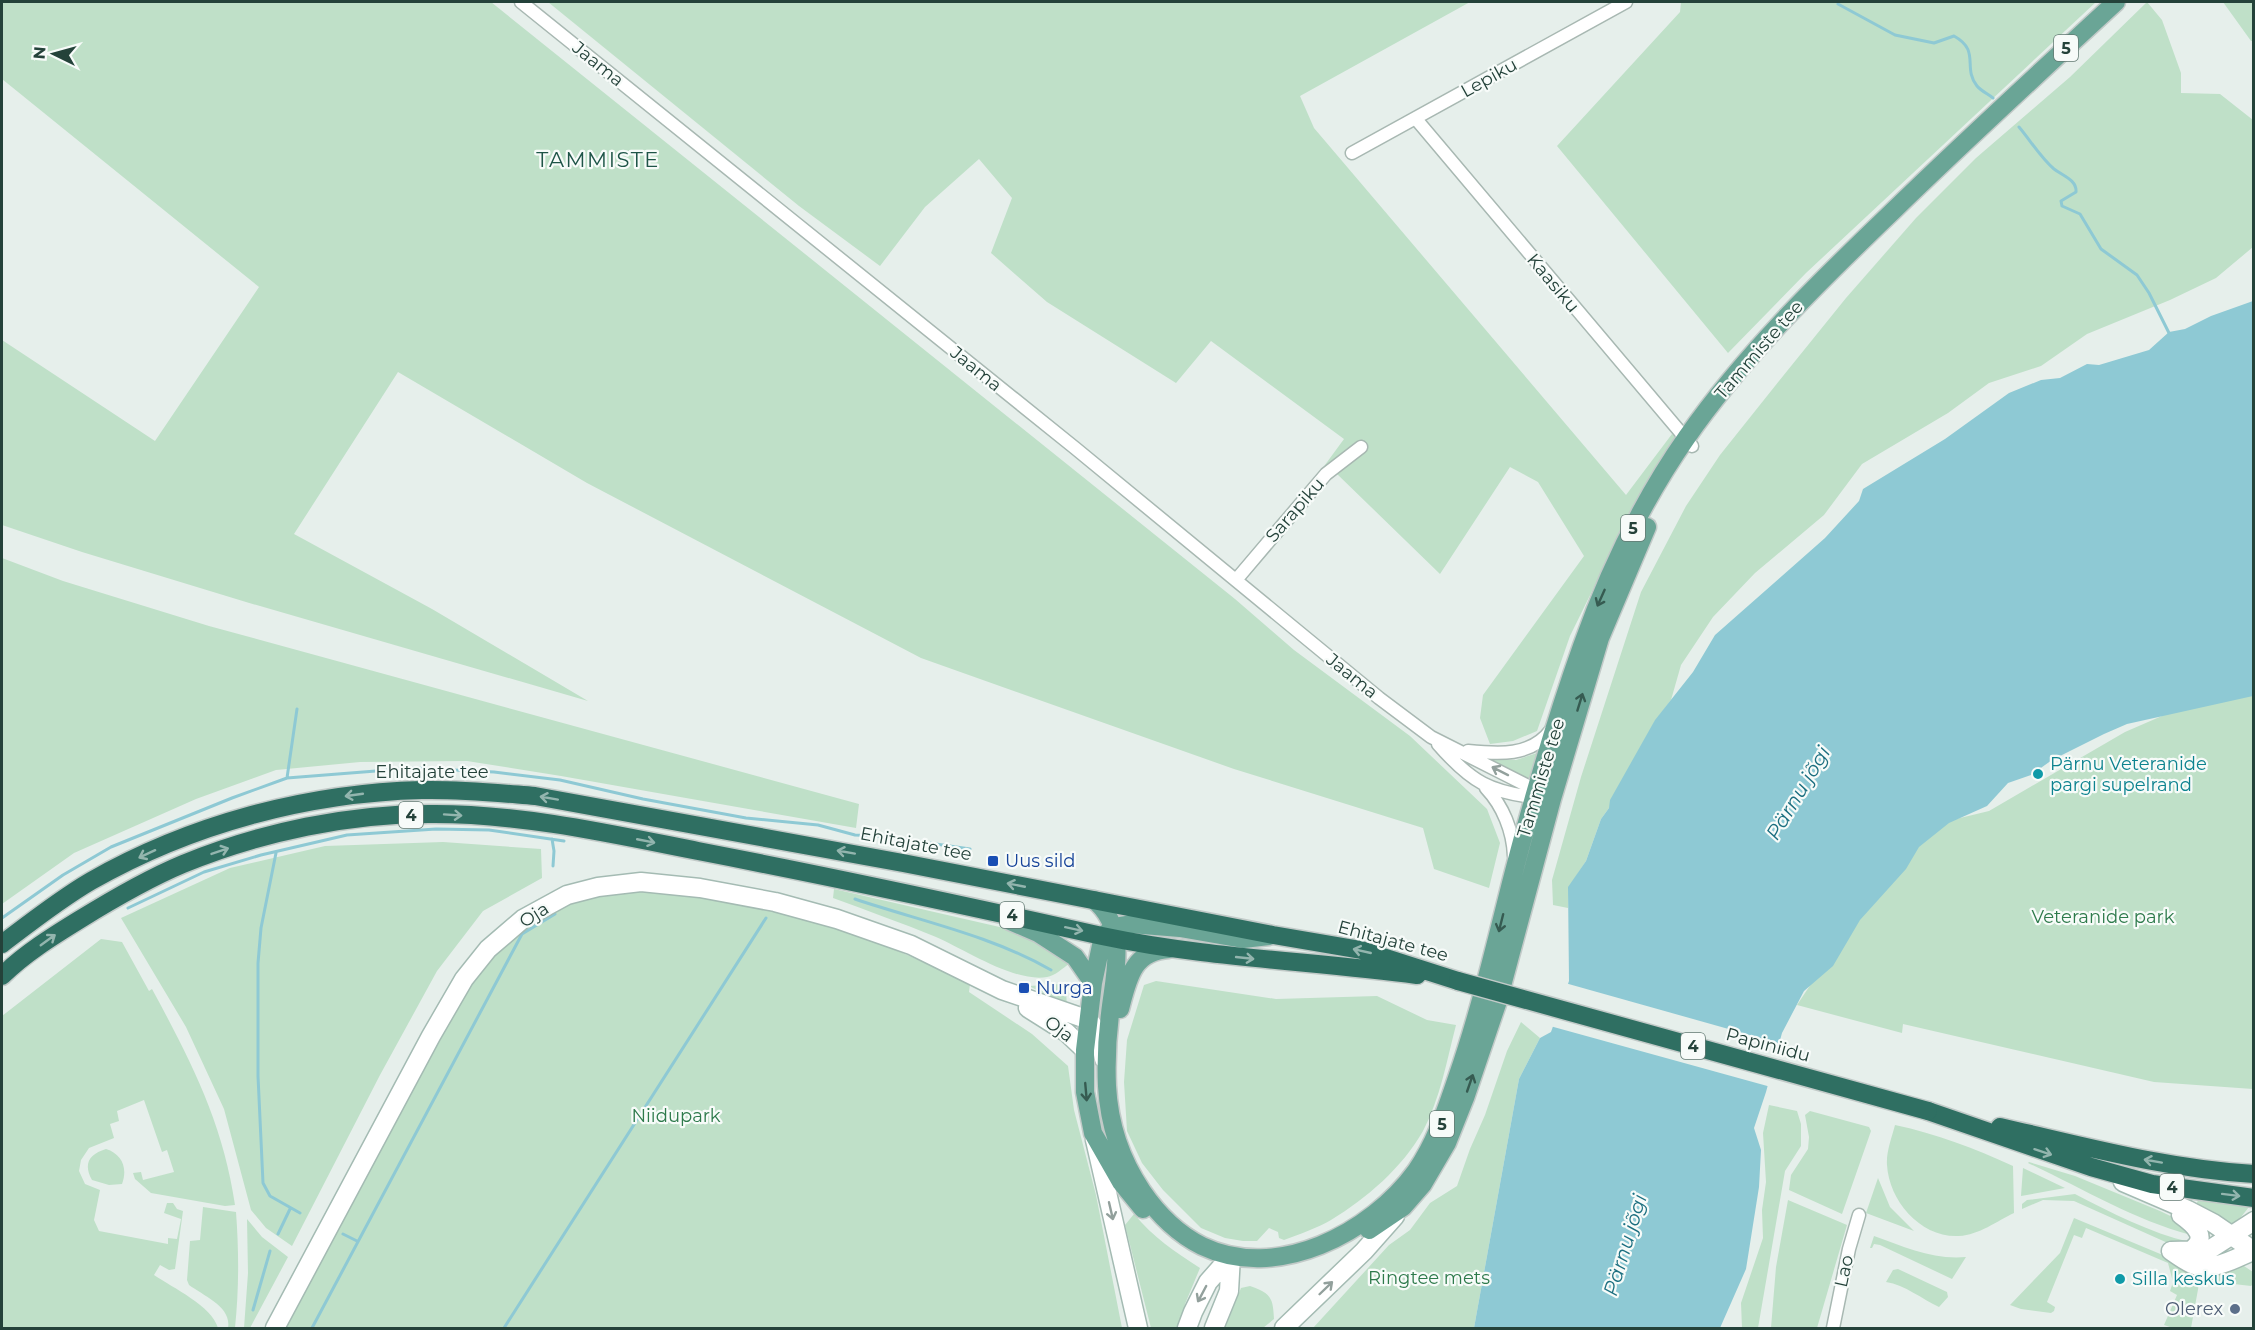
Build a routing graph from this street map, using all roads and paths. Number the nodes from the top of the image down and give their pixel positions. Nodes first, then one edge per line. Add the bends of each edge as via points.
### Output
1 (521, 2) edge
2 (1626, 2) edge
3 (2116, 2) edge
4 (1416, 119) junction
5 (1352, 153) dead end
6 (1689, 442) junction
7 (1361, 447) dead end
8 (1236, 580) junction
9 (1559, 716) junction
10 (1431, 737) junction
11 (1456, 750) junction
12 (1483, 785) junction
13 (1541, 795) junction
14 (1515, 867) junction
15 (853, 880) junction
16 (1094, 900) junction
17 (1111, 934) junction
18 (1274, 935) junction
19 (2, 944) edge
20 (1172, 949) junction
21 (2, 976) edge
22 (1458, 981) junction
23 (1094, 983) junction
24 (1002, 990) junction
25 (1089, 1020) junction
26 (1085, 1050) junction
27 (1107, 1072) junction
28 (1928, 1111) junction
29 (1093, 1133) junction
30 (2091, 1167) junction
31 (2232, 1173) junction
32 (2253, 1174) edge
33 (2253, 1180) edge
34 (2152, 1195) junction
35 (2253, 1198) edge
36 (1403, 1207) junction
37 (1859, 1215) dead end
38 (2246, 1223) edge
39 (2253, 1251) edge
40 (2188, 1252) junction
41 (1228, 1262) junction
42 (275, 1329) edge
43 (1140, 1329) edge
44 (1187, 1329) edge
45 (1214, 1329) edge
46 (1284, 1329) edge
47 (1833, 1329) edge

1 - 8 street, Jaama
2 - 4 street, Lepiku
3 - 6 main road, Tammiste tee / 5 via 1855,247
4 - 5 street, Lepiku
4 - 6 street, Kaasiku
6 -> 9 main road, Tammiste tee / 5 via 1626,541 1590,625
13 -> 6 main road, Tammiste tee / 5 via 1641,537
7 - 8 street, Sarapiku via 1326,474
8 - 10 street, Jaama
9 - 11 street, Jaama via 1541,742 1517,752
9 - 13 main road, Tammiste tee / 5
10 - 11 street, Jaama
10 - 12 street, Jaama
13 -> 11 street, Jaama
12 - 13 street, Jaama via 1505,793
12 - 14 street, Jaama via 1509,825
13 - 14 main road, Tammiste tee / 5
36 -> 13 main road, Tammiste tee / 5 via 1437,1163 1465,1098 1498,1001
14 -> 41 main road, Tammiste tee / 5 via 1487,982 1461,1066 1440,1128 1412,1176 1373,1213 1327,1242 1282,1256
15 -> 17 highway, Ehitajate tee / 4
21 -> 15 highway, Ehitajate tee / 4 via 81,918 184,864 282,833 389,816 436,814 541,823
15 - 23 main road via 869,890 1005,918 1075,957
16 - 17 main road via 1106,910
16 - 18 highway, Ehitajate tee / 4
16 -> 19 highway, Ehitajate tee / 4 via 536,796 423,790 304,802 230,821 177,840 90,882
17 - 18 main road via 1131,924 1243,939
17 - 20 highway, Ehitajate tee / 4
17 - 23 main road, 5
17 - 27 main road, 5 via 1116,967
22 -> 18 highway, Ehitajate tee / 4 via 1361,950
20 -> 22 highway, Ehitajate tee / 4
20 - 27 main road via 1151,951 1131,972
22 - 28 highway, Papiniidu / 4, bridge
23 - 25 main road, 5
24 - 25 street, Oja
24 - 26 street, Oja via 1066,1032
24 - 42 street, Oja via 911,945 775,902 641,882 598,887 567,896 523,919 488,949 464,979
25 - 26 main road, 5
25 - 27 street via 1098,1034
26 -> 29 main road, 5 via 1085,1092
27 - 41 main road, 5 via 1117,1140 1139,1186 1166,1220
28 -> 30 highway, Papiniidu / 4
31 -> 28 highway, Papiniidu / 4 via 2129,1157
29 - 41 main road, 5 via 1121,1182 1153,1220 1185,1248
29 -> 43 street
30 - 34 street, Papiniidu
30 -> 35 highway, 4 via 2152,1184
31 - 32 highway, 4
31 - 33 street, Papiniidu
34 - 38 street, Papiniidu via 2188,1210
34 - 40 street via 2196,1225 2199,1239
36 - 41 main road, 5 via 1365,1233 1311,1258 1268,1267
46 -> 36 street
37 - 47 street, Lao
38 - 39 street, Papiniidu
38 - 40 street via 2209,1250
39 - 40 street via 2204,1268 2171,1251
41 -> 44 street via 1204,1290
41 - 45 street via 1229,1291

